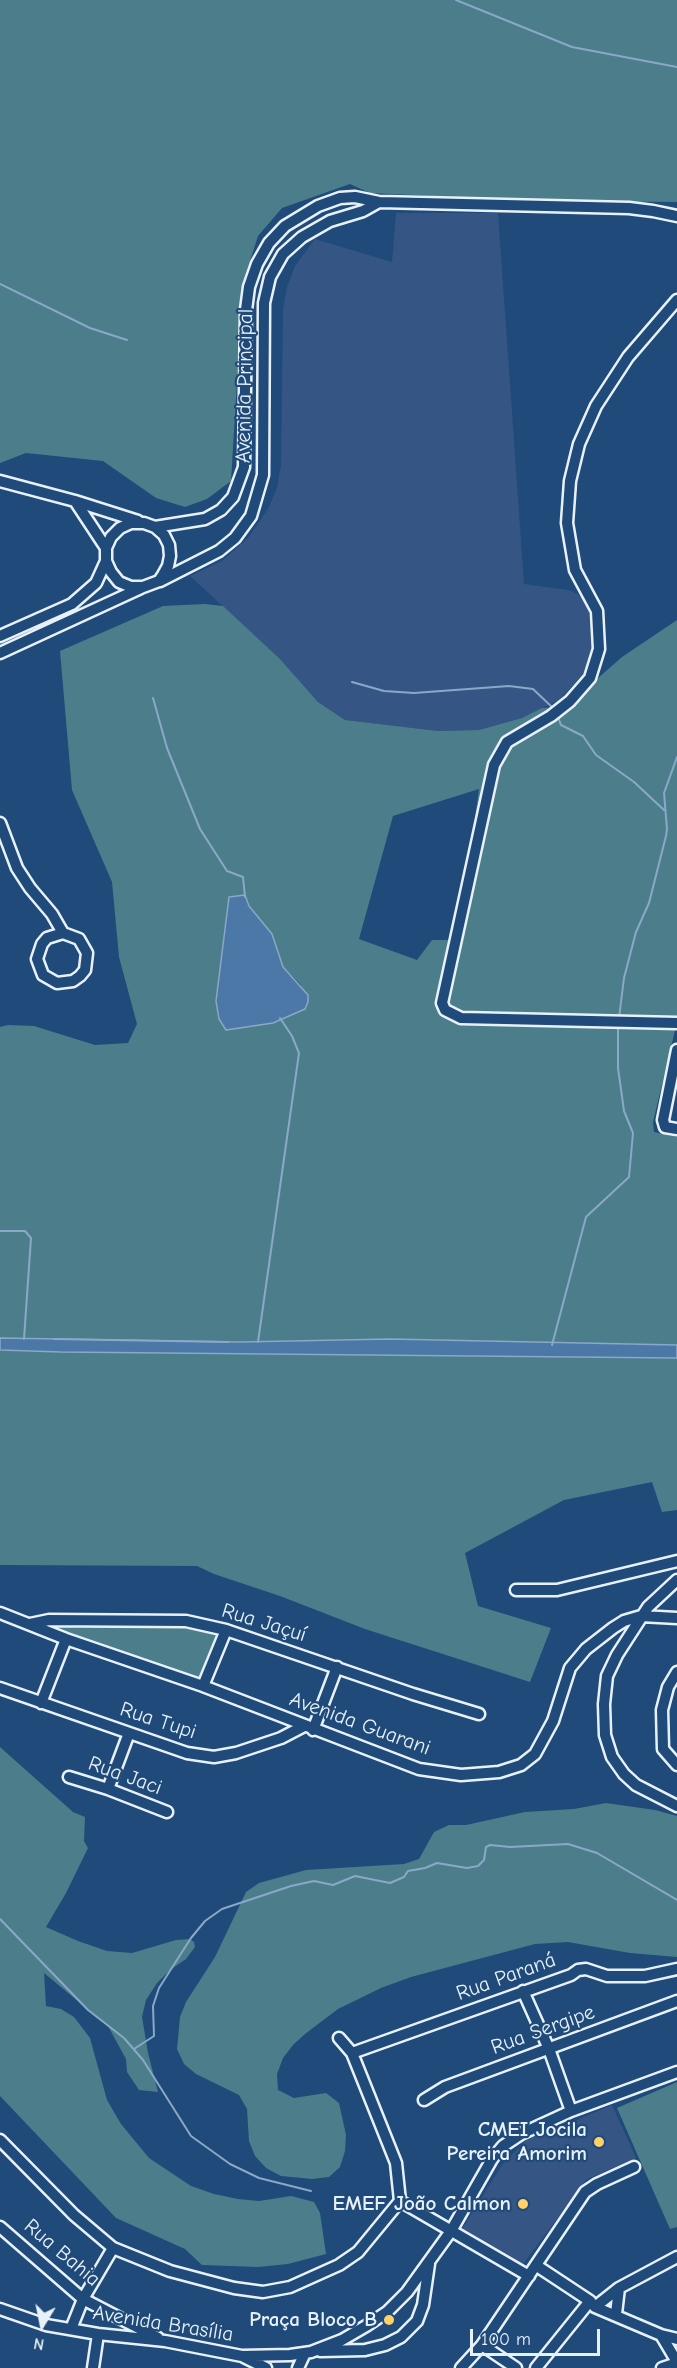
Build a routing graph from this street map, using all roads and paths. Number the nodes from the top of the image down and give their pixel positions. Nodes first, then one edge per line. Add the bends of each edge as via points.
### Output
1 (379, 202) junction
2 (677, 216) edge
3 (677, 300) edge
4 (0, 481) edge
5 (75, 501) junction
6 (149, 525) junction
7 (106, 548) junction
8 (106, 561) junction
9 (159, 581) junction
10 (143, 587) junction
11 (0, 636) edge
12 (0, 653) edge
13 (0, 823) edge
14 (63, 933) junction
15 (677, 1023) edge
16 (677, 1050) edge
17 (677, 1129) edge
18 (677, 1561) edge
19 (677, 1580) edge
20 (516, 1590) dead end
21 (0, 1613) edge
22 (641, 1616) junction
23 (677, 1618) edge
24 (30, 1624) junction
25 (613, 1628) junction
26 (226, 1630) junction
27 (66, 1639) junction
28 (626, 1640) junction
29 (337, 1666) junction
30 (677, 1672) edge
31 (203, 1686) junction
32 (0, 1688) edge
33 (41, 1703) junction
34 (479, 1714) dead end
35 (309, 1728) junction
36 (129, 1733) junction
37 (677, 1765) edge
38 (69, 1778) dead end
39 (108, 1789) junction
40 (677, 1806) edge
41 (167, 1812) dead end
42 (677, 1969) edge
43 (523, 1991) junction
44 (677, 2001) edge
45 (339, 2038) dead end
46 (549, 2049) junction
47 (352, 2053) junction
48 (677, 2072) edge
49 (424, 2100) dead end
50 (571, 2111) junction
51 (0, 2140) edge
52 (634, 2167) dead end
53 (400, 2202) junction
54 (0, 2227) edge
55 (451, 2231) junction
56 (113, 2248) junction
57 (677, 2258) edge
58 (429, 2263) junction
59 (537, 2266) junction
60 (529, 2276) junction
61 (619, 2288) junction
62 (83, 2299) junction
63 (592, 2304) junction
64 (0, 2309) edge
65 (616, 2314) junction
66 (71, 2329) junction
67 (98, 2334) junction
68 (660, 2335) junction
69 (677, 2340) edge
70 (165, 2341) junction
71 (482, 2345) junction
72 (308, 2352) junction
73 (242, 2356) junction
74 (677, 2363) edge
75 (93, 2368) edge
76 (266, 2368) edge
77 (298, 2368) edge
78 (461, 2368) edge
79 (516, 2368) edge
80 (537, 2368) edge
81 (662, 2368) edge

1 - 2 street, Avenida Principal via 629,208
1 - 6 street, Avenida Principal via 355,197 318,206 285,226 269,243 249,287 246,310 244,466 240,481 233,497 205,519
1 - 9 street, Avenida Principal via 330,221 283,254 270,277 264,303 263,475 251,516 235,538 219,551
3 - 15 street via 628,357 596,406 579,444 570,482 567,523 575,570 597,611 599,649 590,678 570,701 507,742 494,765 442,1003 445,1010 461,1018
4 - 5 street
5 - 6 street
5 - 7 street
6 - 7 street via 131,523 120,528
6 - 9 street via 164,535 169,545 168,566
7 - 8 street
8 - 10 street via 119,582
8 - 11 street via 96,583 72,604
9 - 10 street
10 - 12 street
13 - 14 street via 17,868
14 - 14 street via 42,944 37,959 43,975 57,983 73,981 85,970 87,962 79,939
16 - 17 street via 663,1120 665,1127
18 - 20 street via 557,1590
19 - 22 street
21 - 24 street, Avenida Guarani
22 - 23 street
22 - 25 street, Avenida Guarani via 624,1620
22 - 28 street
24 - 26 street, Rua Jaçuí via 49,1620 177,1621
24 - 27 street, Avenida Guarani
25 - 28 street via 622,1632
25 - 35 street, Avenida Guarani via 586,1649 570,1668 545,1739 521,1765 499,1772 461,1775 419,1769
26 - 29 street, Rua Jaçuí
26 - 31 street
27 - 31 street, Avenida Guarani
27 - 33 street
28 - 40 street via 607,1676 605,1735 612,1757 624,1774 636,1785
29 - 34 street, Rua Jaçuí
29 - 35 street
30 - 37 street via 662,1710 663,1749
31 - 35 street, Avenida Guarani
32 - 33 street, Rua Tupi
33 - 36 street, Rua Tupi
35 - 36 street, Rua Tupi via 214,1757 187,1754
36 - 39 street
38 - 39 street, Rua Jaci
39 - 41 street, Rua Jaci
42 - 43 street, Rua Paraná via 645,1976 607,1976 578,1970
43 - 46 street
43 - 47 street, Rua Paraná
44 - 46 street, Rua Sergipe
45 - 47 street
46 - 49 street, Rua Sergipe via 445,2087
46 - 50 street
47 - 53 street via 396,2163
48 - 50 street, Avenida Brasília
50 - 55 street, Avenida Brasília via 504,2146 486,2168
51 - 56 street via 74,2215
52 - 59 street via 585,2192
53 - 55 street
53 - 56 street via 358,2252 339,2265 290,2287 263,2292 170,2271
54 - 62 street, Rua Bahia
55 - 58 street, Avenida Brasília
55 - 60 street
56 - 62 street
57 - 61 street
58 - 72 street, Avenida Brasília via 387,2312 342,2340
58 - 72 street via 417,2321 401,2337 385,2346 365,2350
59 - 60 street
59 - 63 street
60 - 71 street
61 - 63 street
61 - 65 street
62 - 66 street
62 - 70 street, Rua Bahia
63 - 65 street
63 - 80 street
64 - 66 street, Avenida Brasília
65 - 68 street
66 - 67 street, Avenida Brasília
67 - 70 street, Avenida Brasília
67 - 75 street
68 - 69 street
68 - 74 street
70 - 73 street, Avenida Brasília
71 - 78 street
71 - 79 street
72 - 73 street, Avenida Brasília
72 - 77 street
73 - 76 street
74 - 81 street

